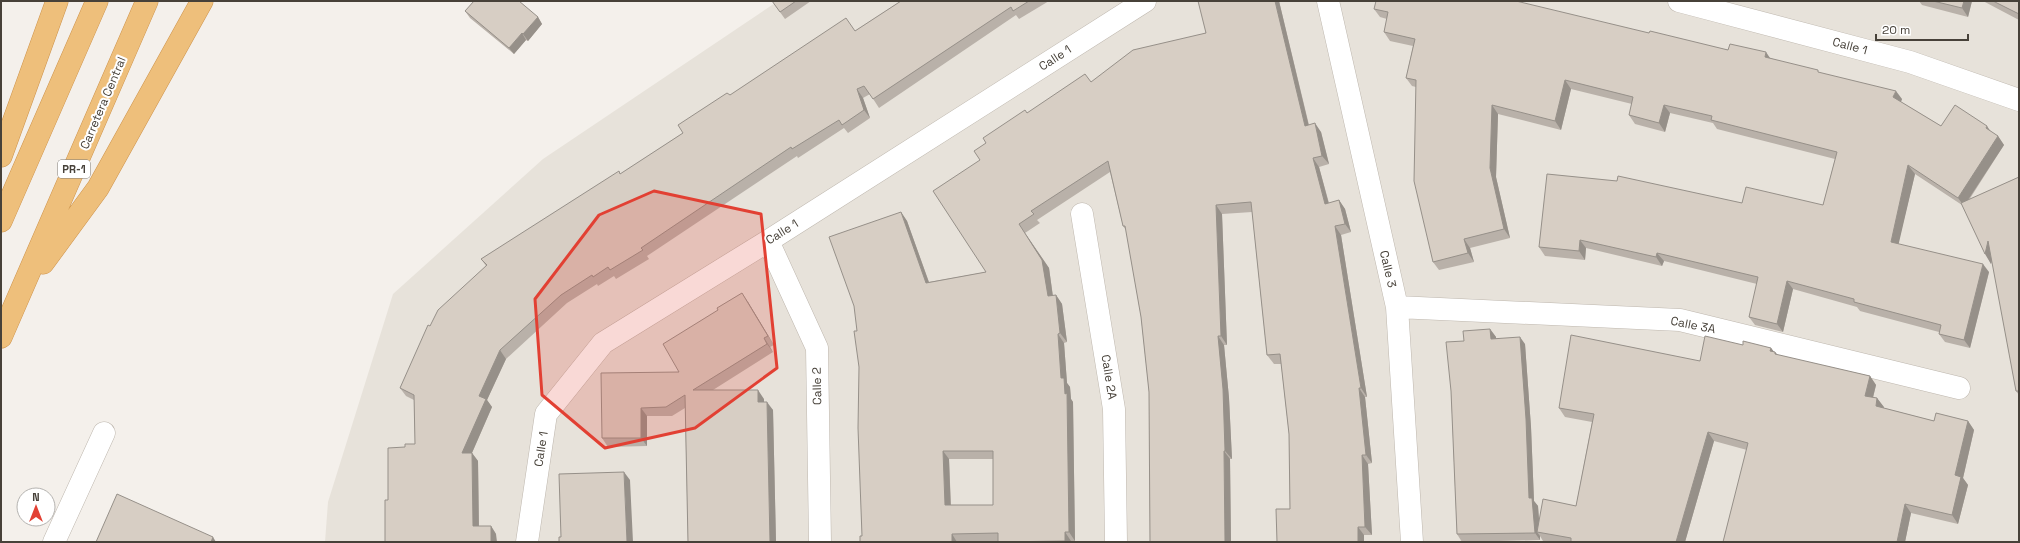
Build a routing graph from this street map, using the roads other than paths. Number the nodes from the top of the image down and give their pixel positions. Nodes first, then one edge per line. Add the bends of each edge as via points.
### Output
1 (57, 1) edge
2 (98, 1) edge
3 (147, 1) edge
4 (202, 1) edge
5 (1144, 1) edge
6 (1328, 1) edge
7 (1679, 1) edge
8 (2019, 100) edge
9 (1, 156) edge
10 (1082, 214) dead end
11 (1, 221) edge
12 (768, 241) junction
13 (20, 294) junction
14 (1397, 307) junction
15 (1, 337) edge
16 (1959, 388) dead end
17 (104, 433) dead end
18 (54, 542) edge
19 (527, 542) edge
20 (820, 542) edge
21 (1116, 542) edge
22 (1412, 542) edge

1 - 9 highway
2 - 11 highway
3 - 13 highway, Carretera Central / PR-1
4 - 13 highway via 98,188
5 - 12 street, Calle 1
6 - 14 street, Calle 3
7 - 8 street, Calle 1 via 1910,62
10 - 21 street, Calle 2A via 1114,409
12 - 19 street, Calle 1 via 603,343 546,414
12 - 20 street, Calle 2 via 817,348
13 - 15 highway, Carretera Central / PR-1
14 - 16 street, Calle 3A via 1680,320
14 - 22 street, Calle 3
17 - 18 street

